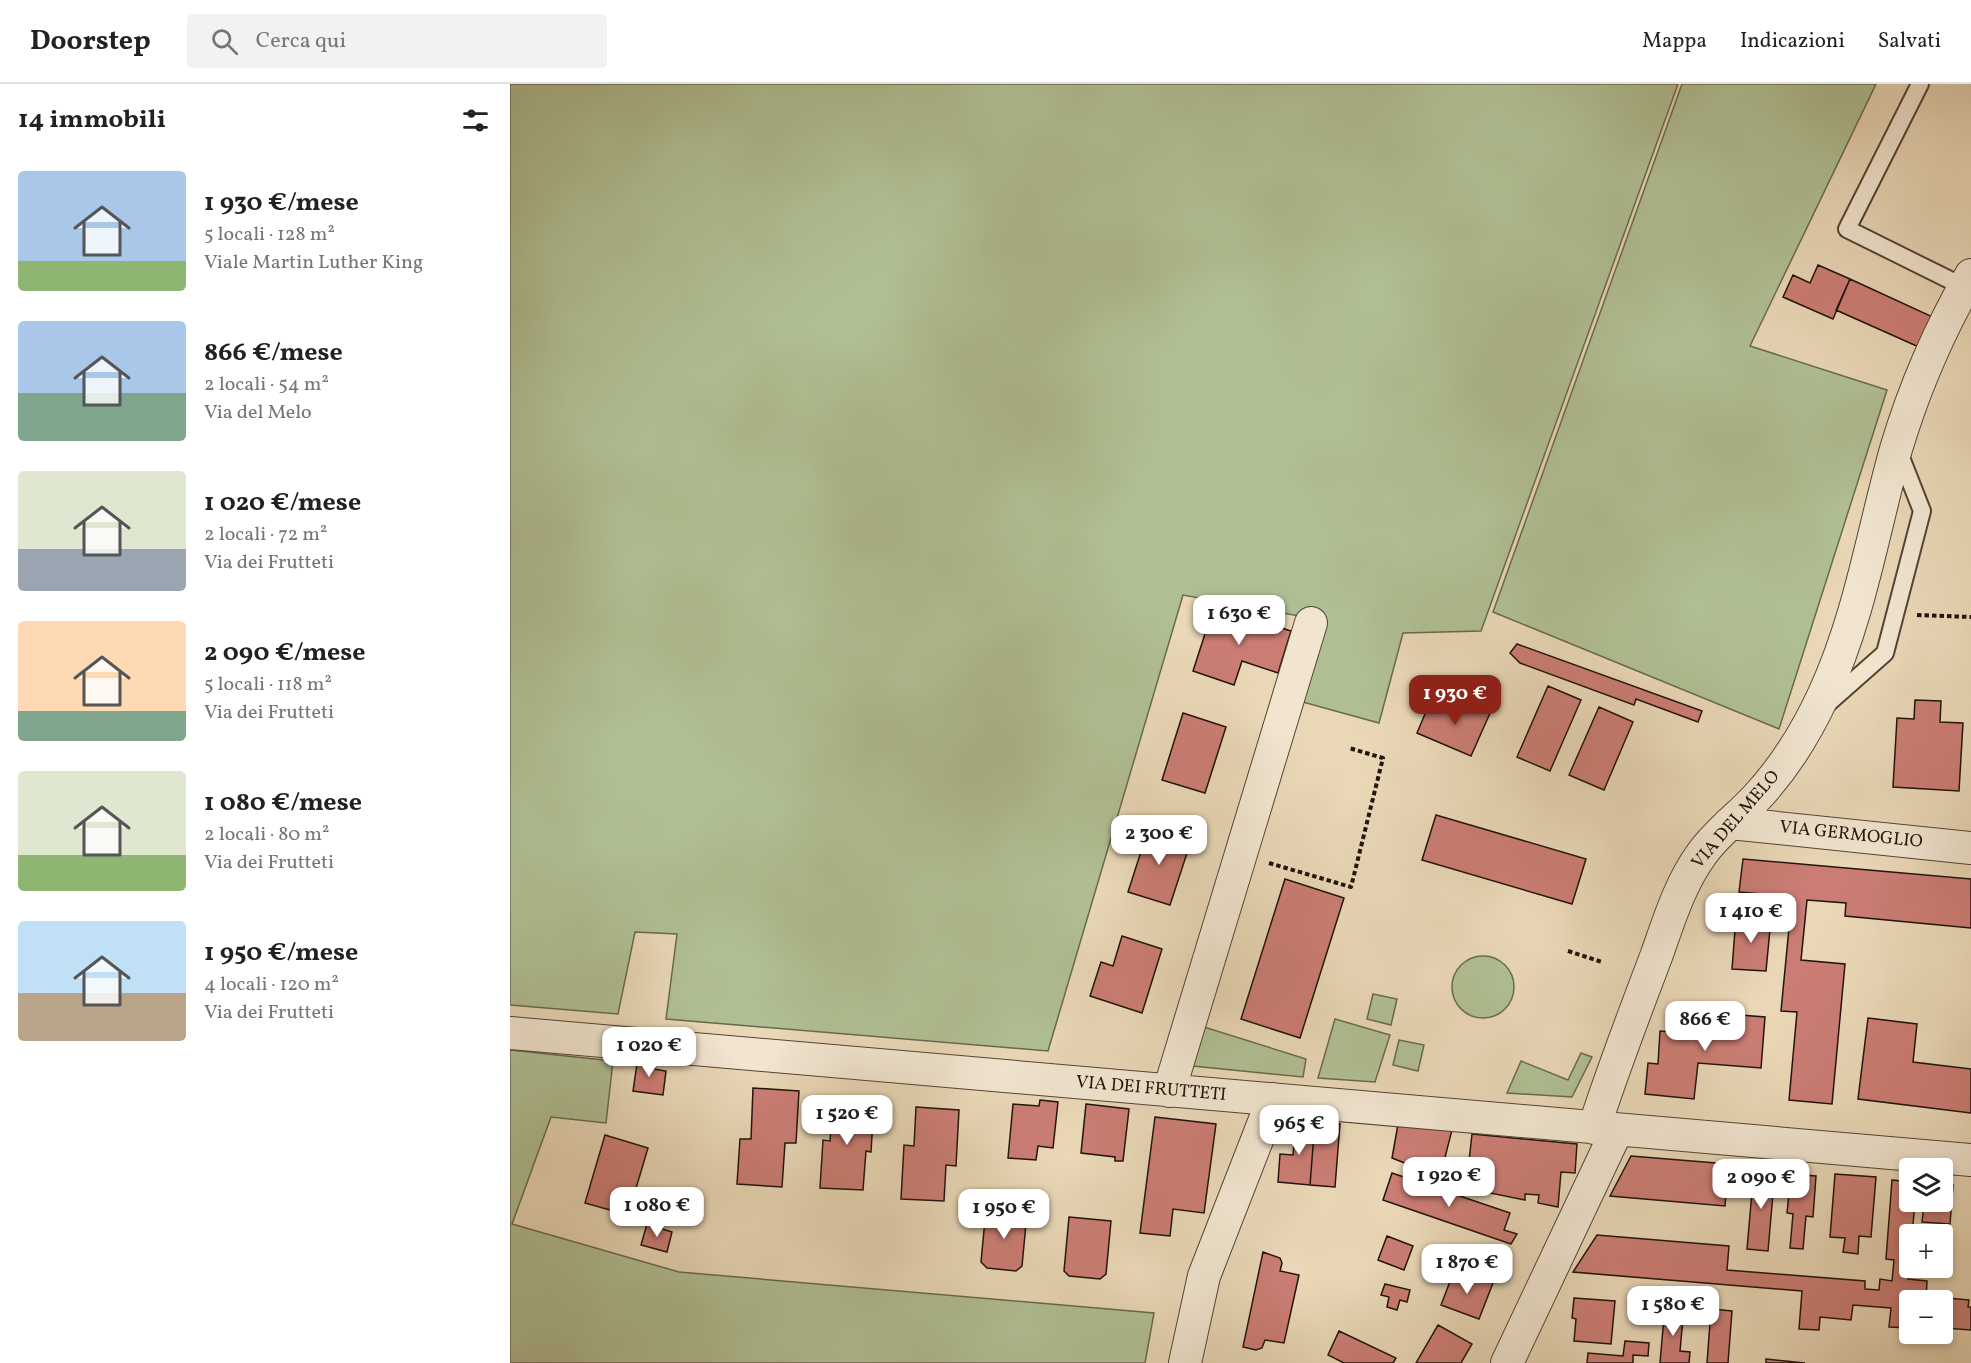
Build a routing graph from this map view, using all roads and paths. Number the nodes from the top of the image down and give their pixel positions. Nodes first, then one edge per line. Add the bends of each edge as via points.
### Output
1 (1920, 84) edge
2 (1968, 281) edge
3 (1897, 447) junction
4 (1896, 614) junction
5 (1971, 617) edge
6 (1311, 623) dead end
7 (1811, 718) junction
8 (1349, 747) dead end
9 (1730, 823) junction
10 (1971, 848) edge
11 (1240, 854) junction
12 (1568, 951) dead end
13 (1602, 962) dead end
14 (510, 1033) edge
15 (1169, 1090) junction
16 (1273, 1100) junction
17 (1606, 1129) junction
18 (1971, 1160) edge
19 (1185, 1363) edge
20 (1508, 1363) edge

1 - 2 lane via 1847,230
2 - 3 street, VIA DEL MELO via 1940,334
3 - 4 lane, VIA DEL MELO via 1922,511
3 - 7 street, VIA DEL MELO via 1847,638
4 - 5 path
4 - 7 lane, VIA DEL MELO via 1885,653
6 - 11 street
7 - 9 street, VIA DEL MELO via 1782,768
8 - 11 path via 1383,758 1351,887
9 - 10 street, VIA GERMOGLIO
9 - 17 street, VIA DEL MELO via 1702,853 1684,881 1617,1058
11 - 15 street
12 - 13 path
14 - 15 street, VIA DEI FRUTTETI
15 - 16 street, VIA DEI FRUTTETI
16 - 17 street, VIA DEI FRUTTETI
16 - 19 street via 1204,1276
17 - 18 street, VIA DEI FRUTTETI
17 - 20 street, VIA DEL MELO

